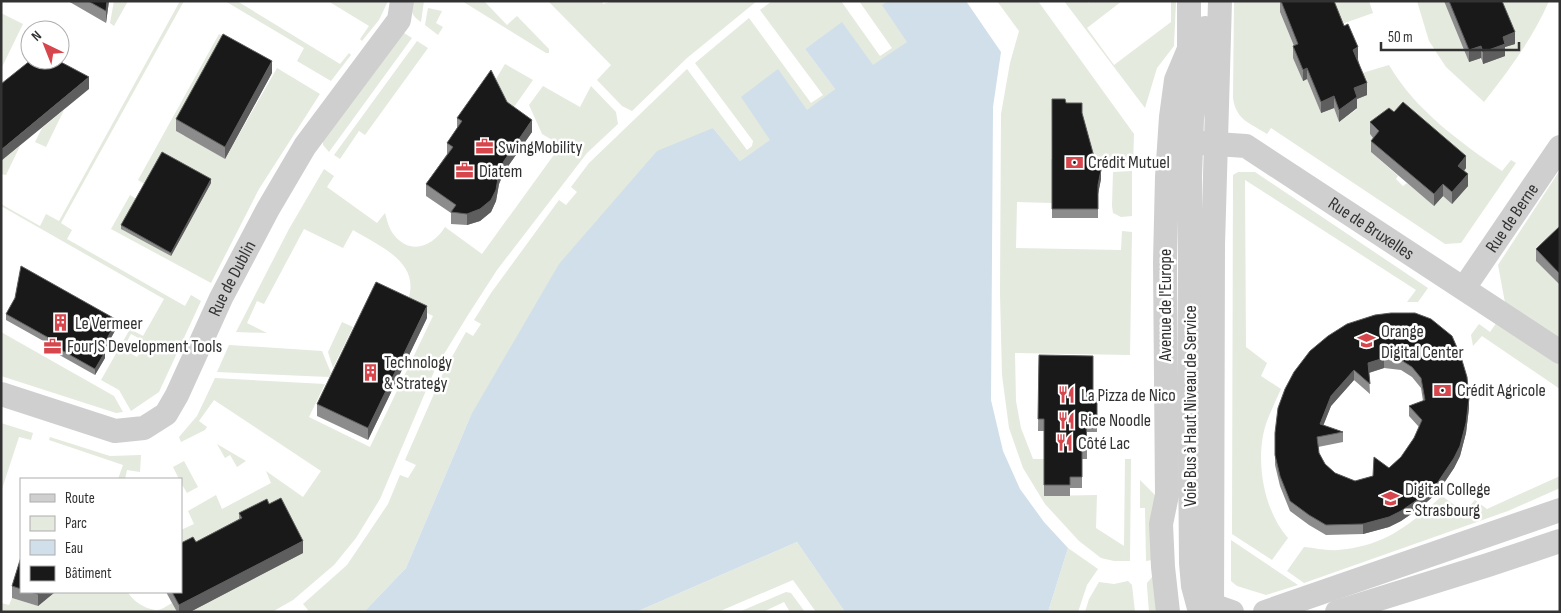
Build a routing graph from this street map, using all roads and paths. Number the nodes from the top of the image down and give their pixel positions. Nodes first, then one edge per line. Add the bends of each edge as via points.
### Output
1 (402, 1) edge
2 (1189, 1) edge
3 (1205, 1) edge
4 (1220, 1) edge
5 (1180, 143) junction
6 (1217, 144) junction
7 (1560, 147) edge
8 (1190, 177) joint
9 (1464, 288) junction
10 (1560, 352) edge
11 (1, 394) edge
12 (1560, 510) edge
13 (1560, 541) edge
14 (1488, 565) junction
15 (1193, 586) junction
16 (1214, 610) edge
17 (1168, 612) edge
18 (1189, 612) edge
19 (1266, 612) edge
20 (1337, 612) edge
21 (1373, 612) edge

1 - 11 street, Rue de Dublin via 399,20 305,146 268,209 166,414 144,428 115,431
2 - 5 street, Avenue de l'Europe via 1189,49 1176,80 1171,117
3 - 5 street, Avenue de l'Europe via 1203,55 1192,119
4 - 6 street
5 - 6 street, Rue de Bruxelles
5 - 8 street, Avenue de l'Europe
5 - 17 street, Avenue de l'Europe via 1164,262 1166,495 1161,524
6 - 9 street, Rue de Bruxelles via 1246,146
6 - 16 street via 1213,244
7 - 9 street, Rue de Berne
8 - 15 street, Voie Bus à Haut Niveau de Service
9 - 10 street, Rue de Bruxelles
12 - 19 street
13 - 14 street
14 - 20 street
14 - 21 street
15 - 16 street
15 - 18 street

